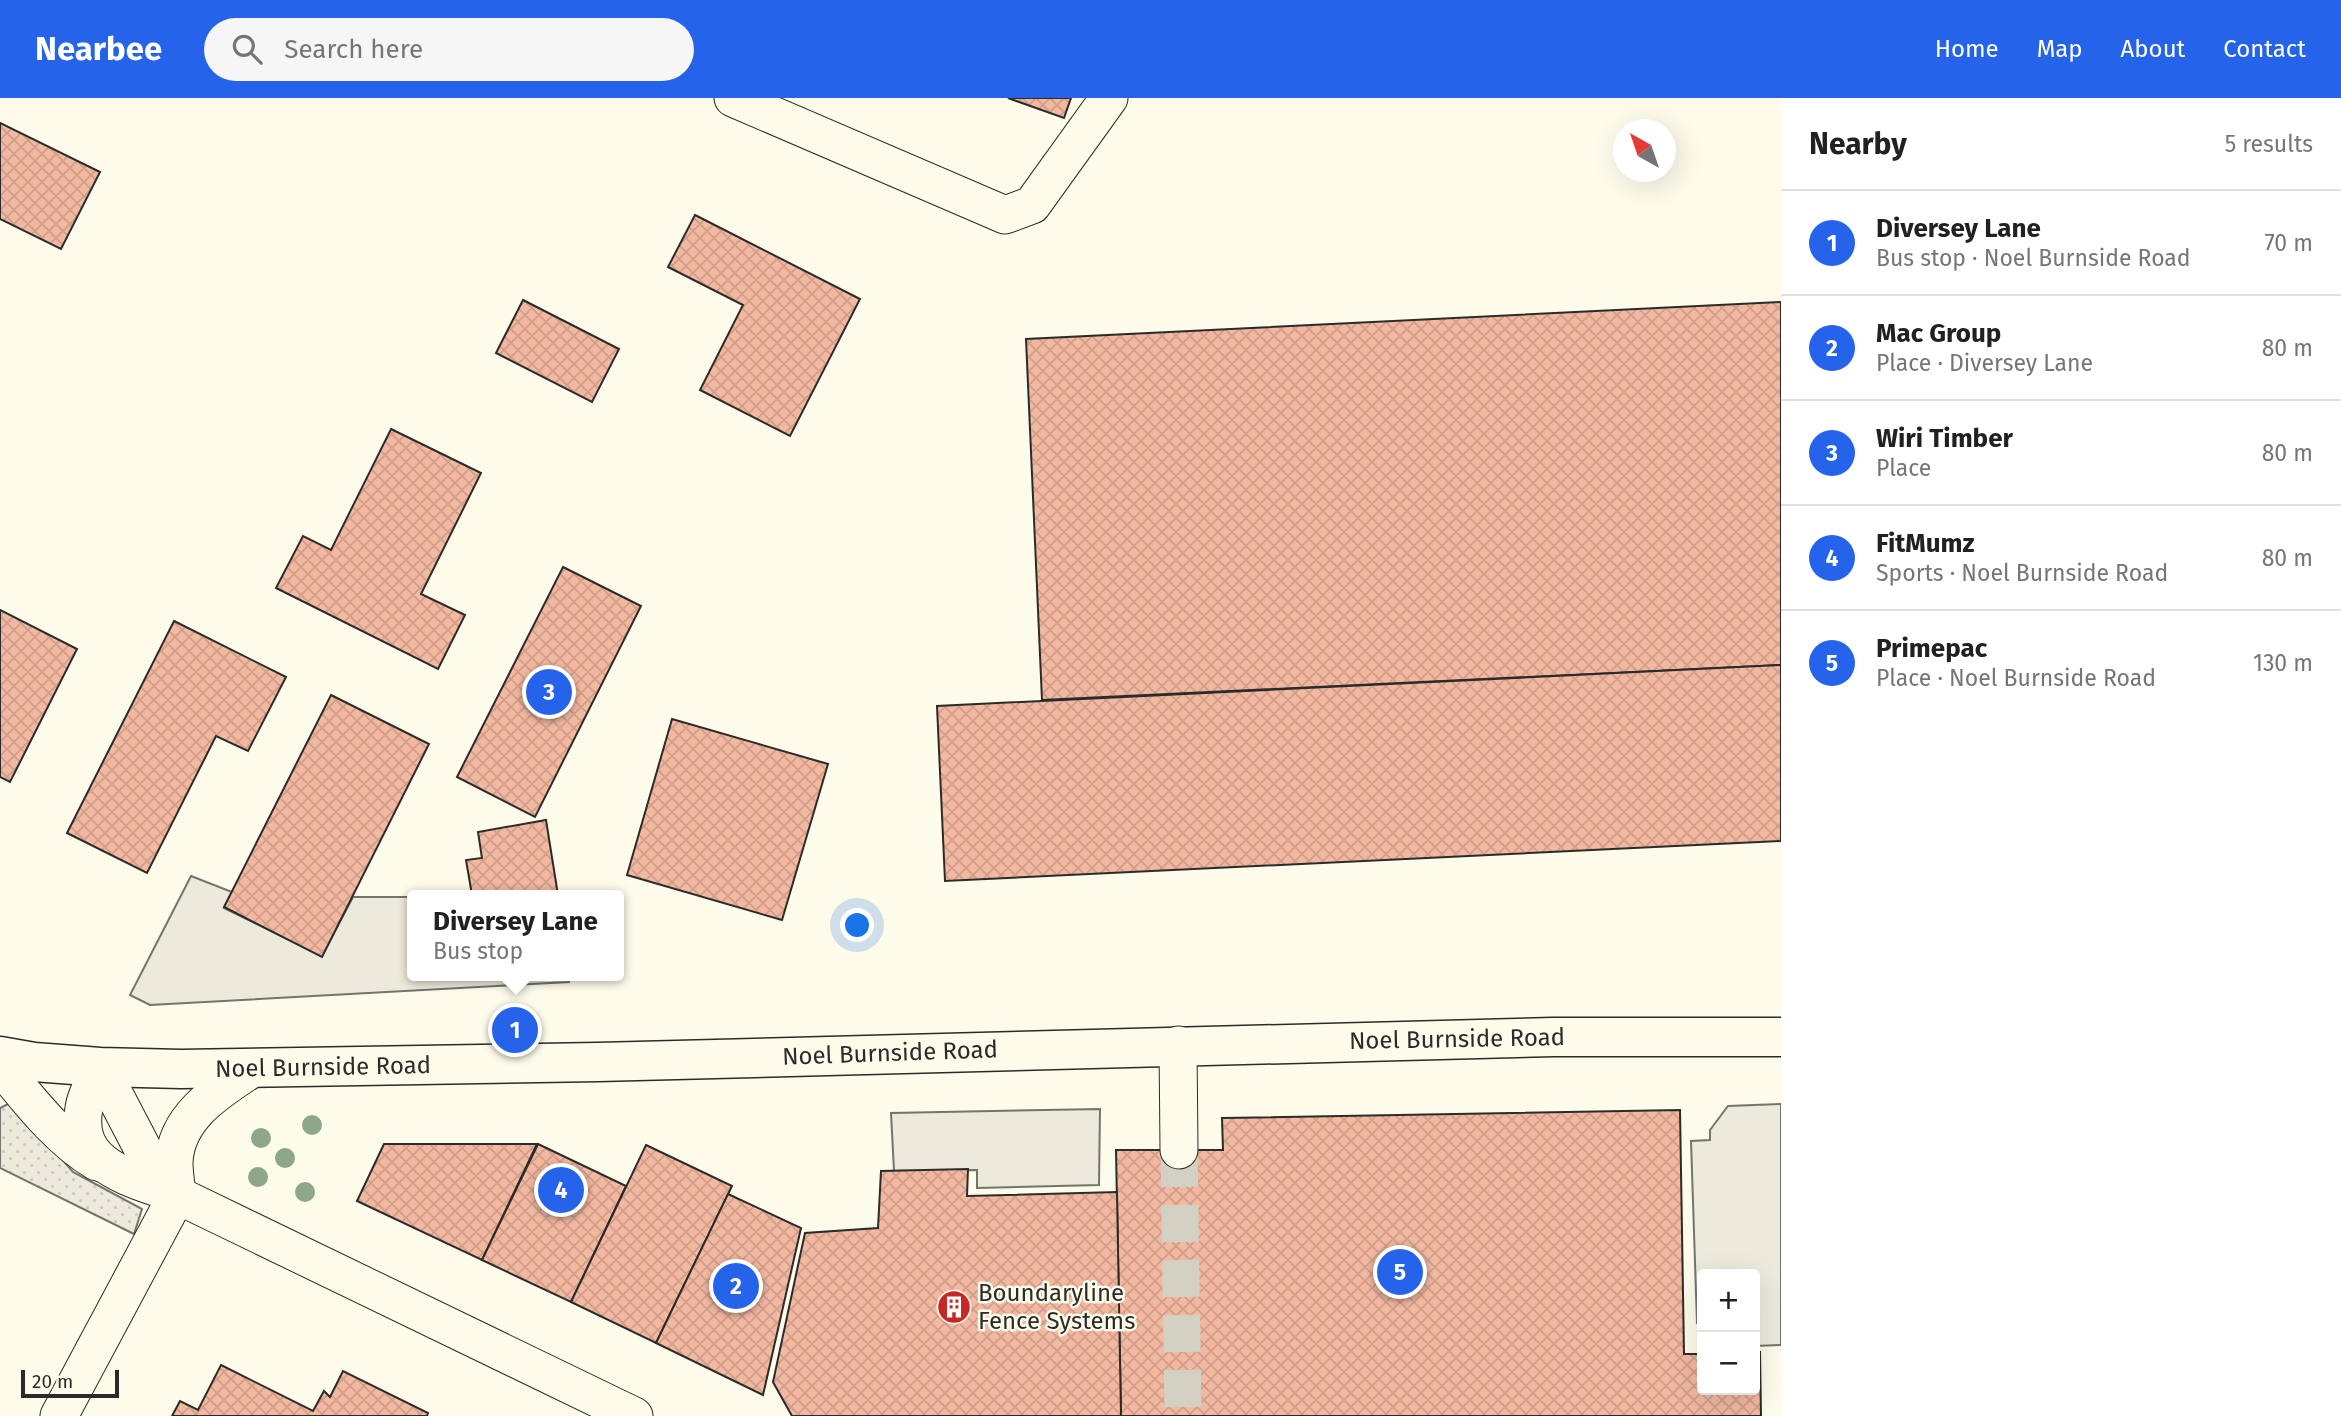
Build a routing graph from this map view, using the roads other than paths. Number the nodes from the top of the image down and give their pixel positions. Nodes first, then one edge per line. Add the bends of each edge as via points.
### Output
1 (733, 98) edge
2 (1109, 98) edge
3 (1781, 1037) edge
4 (1178, 1045) junction
5 (0, 1056) edge
6 (0, 1065) edge
7 (100, 1067) junction
8 (253, 1068) junction
9 (1179, 1150) tunnel mouth
10 (107, 1167) junction
11 (177, 1195) junction
12 (59, 1416) edge
13 (634, 1416) edge

1 - 2 street via 1005,215 1032,205
3 - 4 main road, Noel Burnside Road
4 - 8 main road, Noel Burnside Road
4 - 9 street
5 - 7 main road, Noel Burnside Road
6 - 10 street via 78,1151
7 - 8 main road, Noel Burnside Road
7 - 10 street via 84,1106 83,1122 93,1154
7 - 11 street via 148,1159
8 - 11 street via 212,1095 186,1124 174,1162
10 - 11 street
11 - 12 street
11 - 13 street

